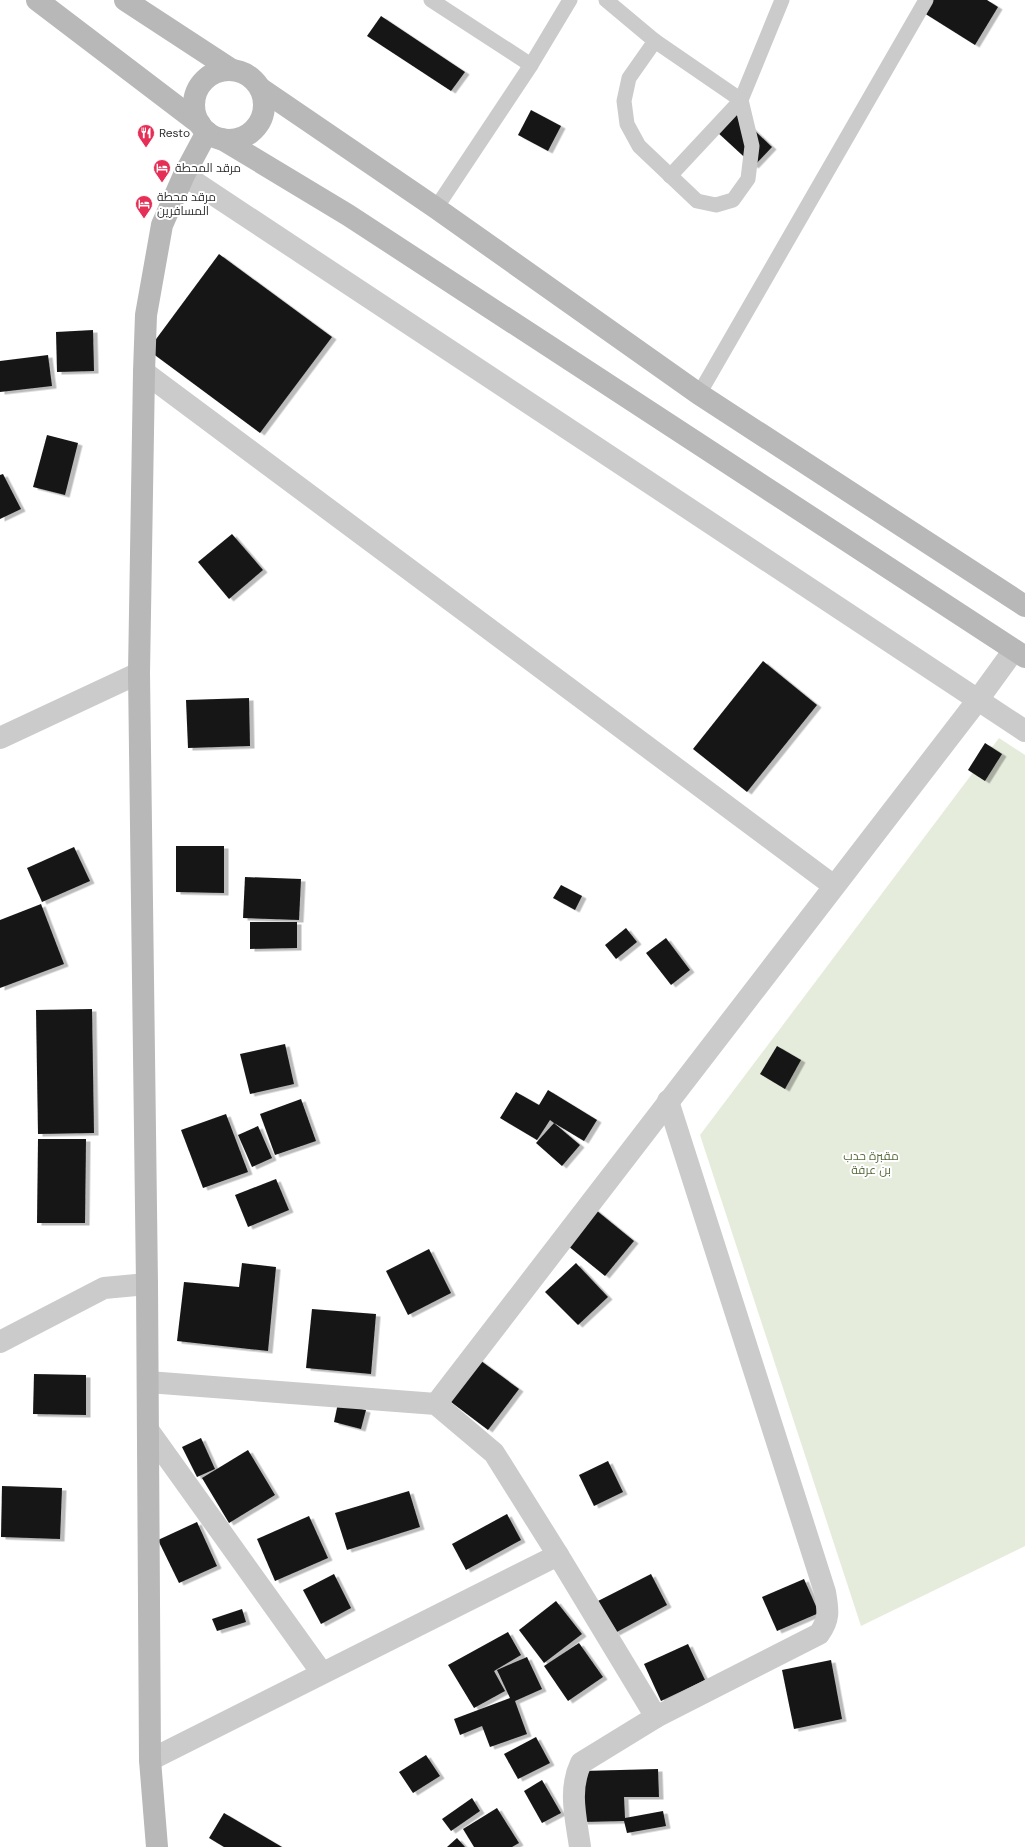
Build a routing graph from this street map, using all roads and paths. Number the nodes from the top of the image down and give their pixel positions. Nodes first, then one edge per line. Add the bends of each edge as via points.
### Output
1 (37, 0) edge
2 (125, 0) edge
3 (431, 0) edge
4 (570, 0) edge
5 (606, 0) edge
6 (782, 0) edge
7 (926, 0) edge
8 (655, 41) junction
9 (531, 65) junction
10 (232, 70) junction
11 (260, 88) junction
12 (741, 100) junction
13 (210, 132) junction
14 (184, 175) junction
15 (670, 176) junction
16 (436, 208) junction
17 (144, 372) junction
18 (699, 394) junction
19 (1025, 606) edge
20 (1019, 653) edge
21 (139, 673) junction
22 (977, 701) junction
23 (1025, 731) edge
24 (0, 738) edge
25 (834, 886) junction
26 (668, 1101) junction
27 (147, 1284) junction
28 (0, 1342) edge
29 (148, 1382) junction
30 (436, 1404) junction
31 (148, 1430) junction
32 (558, 1555) junction
33 (322, 1673) junction
34 (656, 1717) junction
35 (150, 1760) junction
36 (157, 1847) edge
37 (580, 1847) edge

1 - 13 main road
2 - 10 main road
3 - 9 lane
4 - 9 lane
5 - 8 lane
6 - 12 lane
7 - 18 lane
8 - 12 lane
8 - 15 lane via 629,78 624,101 628,124 639,146
9 - 16 lane
10 - 11 main road via 249,76
10 - 13 main road via 211,75 197,92 194,102 195,113
11 - 13 main road via 264,98 262,117 251,133 242,138
11 - 16 main road
12 - 15 lane
12 - 15 lane via 752,146 748,179 733,200 716,205 697,201
13 - 14 main road
13 - 20 main road via 348,215
14 - 17 main road via 162,225 146,315
14 - 22 street
16 - 18 main road
17 - 21 main road
17 - 25 street
18 - 19 main road
20 - 22 street
21 - 24 street
21 - 27 main road
22 - 23 street
22 - 25 street
25 - 26 street
26 - 30 street
26 - 34 street via 828,1606 826,1623 819,1634
27 - 28 street via 104,1288
27 - 29 main road
29 - 30 street
29 - 31 main road
30 - 32 street via 494,1453
31 - 33 street
31 - 35 main road
32 - 33 street
32 - 34 street
33 - 35 street
34 - 37 street via 581,1762 575,1775 573,1797
35 - 36 main road

